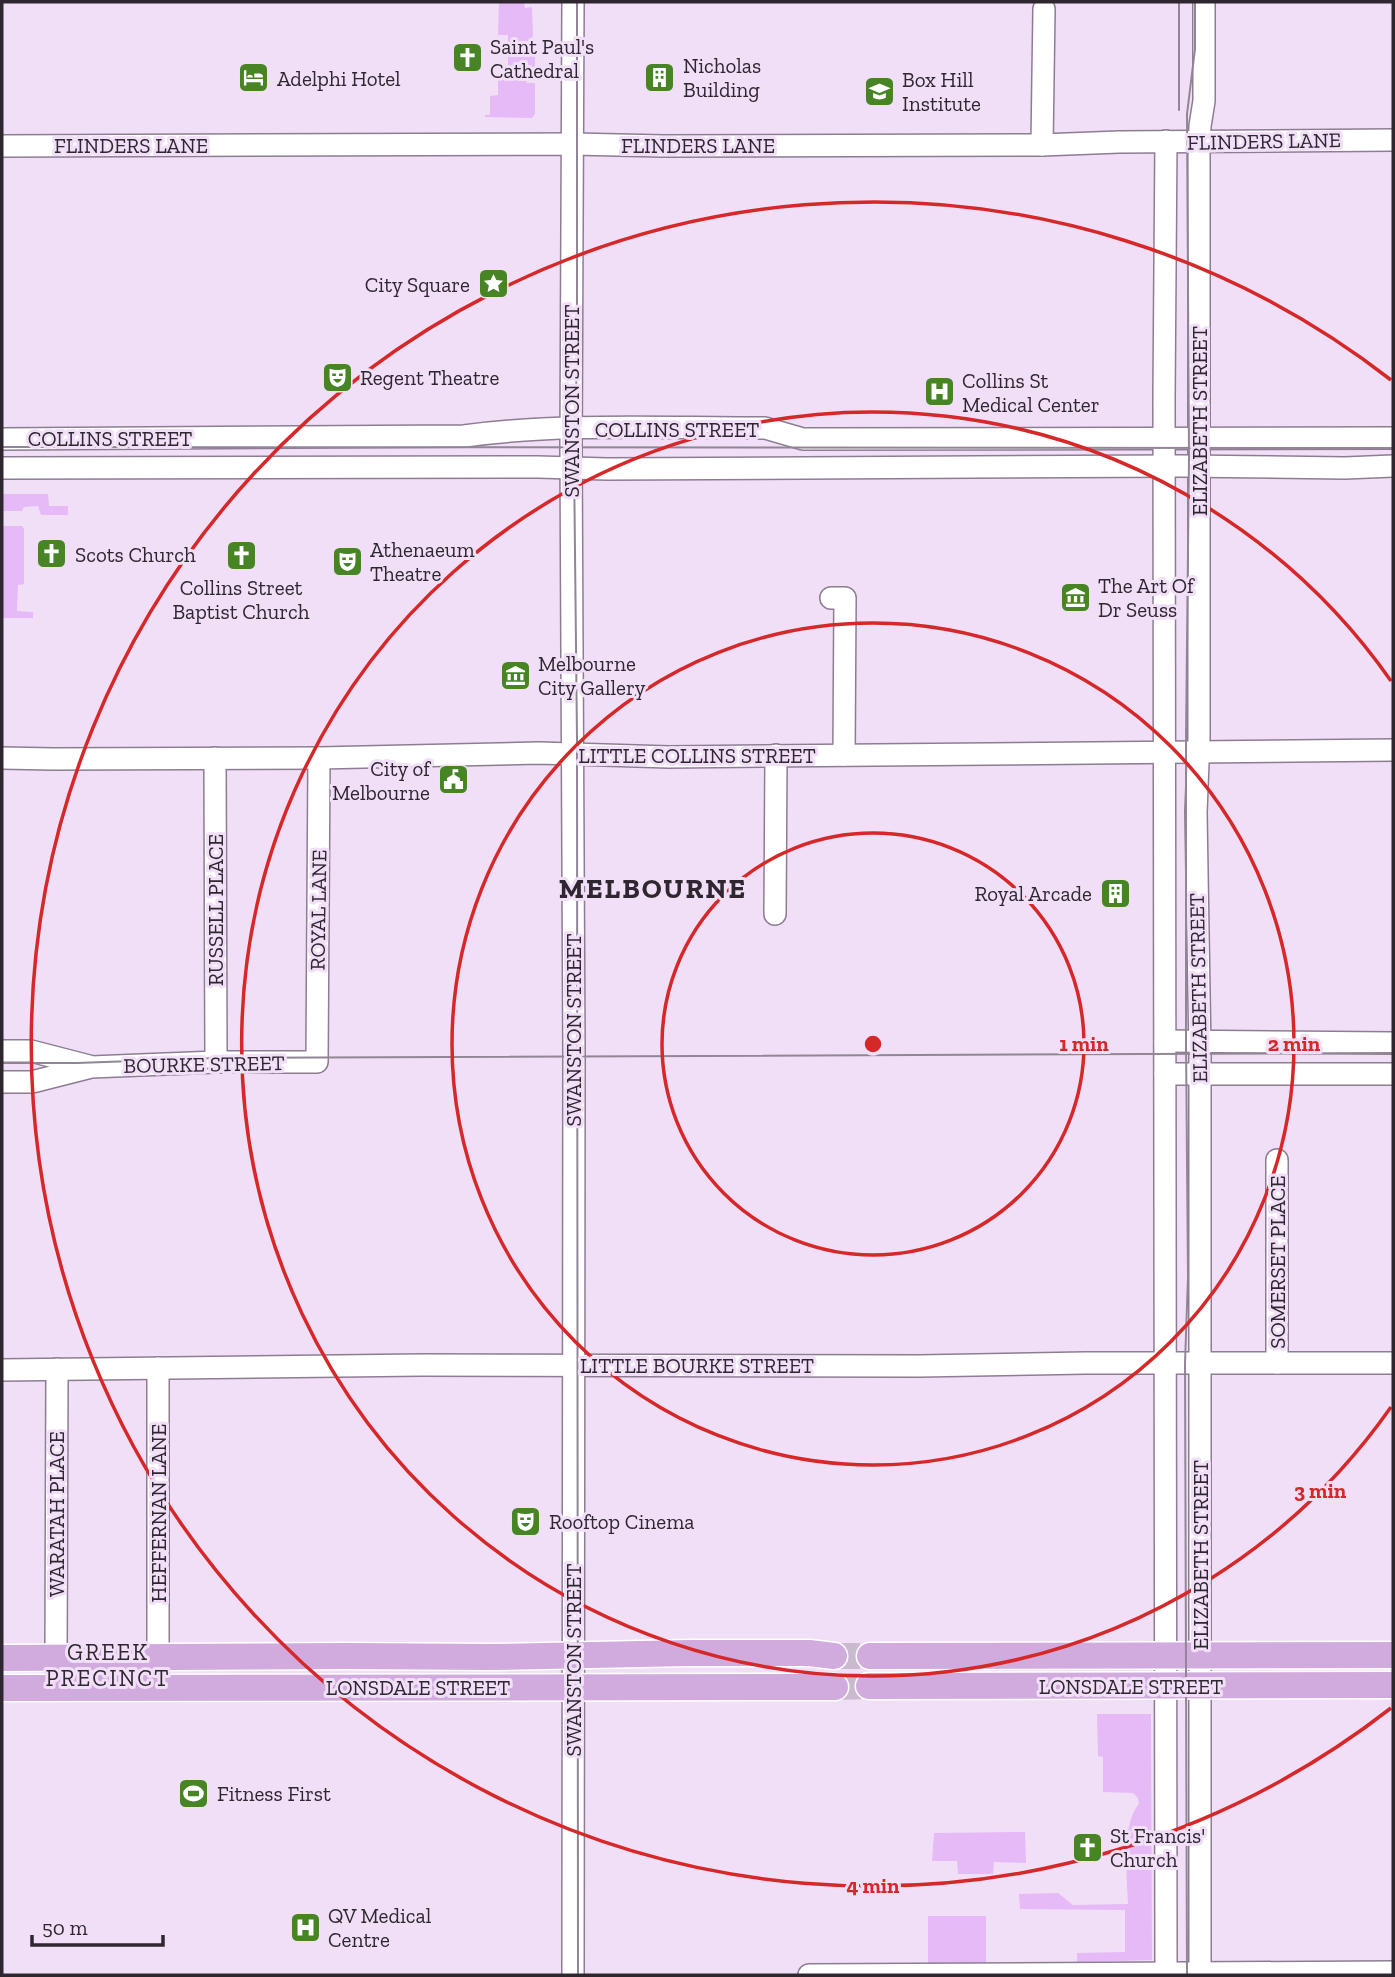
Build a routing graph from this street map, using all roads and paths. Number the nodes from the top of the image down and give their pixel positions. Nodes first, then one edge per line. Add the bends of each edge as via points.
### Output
1 (573, 2) edge
2 (1204, 2) edge
3 (1044, 9) dead end
4 (1393, 140) edge
5 (1199, 141) junction
6 (1166, 142) junction
7 (572, 144) junction
8 (1042, 145) junction
9 (2, 146) edge
10 (571, 429) junction
11 (1164, 438) junction
12 (1393, 438) edge
13 (2, 439) edge
14 (1199, 439) junction
15 (1164, 466) junction
16 (1199, 466) junction
17 (1393, 466) edge
18 (2, 468) edge
19 (571, 468) junction
20 (831, 598) dead end
21 (1393, 750) edge
22 (1164, 753) junction
23 (1198, 753) junction
24 (573, 755) junction
25 (776, 755) junction
26 (844, 755) junction
27 (2, 758) edge
28 (215, 758) junction
29 (319, 758) junction
30 (775, 914) dead end
31 (1165, 1041) junction
32 (1199, 1041) junction
33 (1393, 1043) edge
34 (2, 1051) edge
35 (216, 1062) junction
36 (317, 1062) joint
37 (91, 1067) junction
38 (1393, 1073) edge
39 (1165, 1074) junction
40 (1200, 1074) junction
41 (2, 1082) edge
42 (1277, 1160) dead end
43 (1166, 1363) junction
44 (1200, 1363) junction
45 (1277, 1363) junction
46 (1393, 1363) edge
47 (573, 1366) junction
48 (158, 1368) junction
49 (57, 1369) junction
50 (2, 1370) edge
51 (573, 1655) junction
52 (1393, 1655) edge
53 (347, 1656) junction
54 (870, 1656) tunnel mouth
55 (1165, 1656) junction
56 (1200, 1656) junction
57 (271, 1657) junction
58 (492, 1657) junction
59 (834, 1657) tunnel mouth
60 (2, 1658) edge
61 (56, 1658) junction
62 (158, 1658) junction
63 (1165, 1685) junction
64 (1200, 1685) junction
65 (1393, 1685) edge
66 (348, 1686) junction
67 (869, 1686) tunnel mouth
68 (270, 1687) junction
69 (835, 1687) tunnel mouth
70 (2, 1688) edge
71 (492, 1688) junction
72 (573, 1688) junction
73 (1393, 1972) edge
74 (1166, 1974) edge
75 (1200, 1974) edge
76 (573, 1975) edge
77 (810, 1975) edge

1 - 7 street, SWANSTON STREET
2 - 5 street, ELIZABETH STREET via 1204,101
3 - 8 street
4 - 5 street, FLINDERS LANE
5 - 6 street, FLINDERS LANE
5 - 14 street, ELIZABETH STREET
6 - 8 street, FLINDERS LANE
6 - 11 street, ELIZABETH STREET
7 - 8 street, FLINDERS LANE
7 - 9 street, FLINDERS LANE
7 - 10 street, SWANSTON STREET
10 - 11 street, COLLINS STREET via 765,428 803,439
10 - 13 street, COLLINS STREET via 464,436
10 - 19 street, SWANSTON STREET
11 - 14 street, COLLINS STREET
11 - 15 street, ELIZABETH STREET
12 - 14 street, COLLINS STREET
14 - 16 street, ELIZABETH STREET
15 - 16 street, COLLINS STREET
15 - 19 street, COLLINS STREET
15 - 22 street, ELIZABETH STREET
16 - 17 street, COLLINS STREET
16 - 23 street, ELIZABETH STREET
18 - 19 street, COLLINS STREET
19 - 24 street, SWANSTON STREET
20 - 26 street via 845,598
21 - 23 street, LITTLE COLLINS STREET
22 - 23 street, LITTLE COLLINS STREET
22 - 26 street, LITTLE COLLINS STREET
22 - 31 street, ELIZABETH STREET
23 - 32 street, ELIZABETH STREET
24 - 25 street, LITTLE COLLINS STREET
24 - 29 street, LITTLE COLLINS STREET
24 - 47 street, SWANSTON STREET
25 - 26 street, LITTLE COLLINS STREET
25 - 30 street
27 - 28 street, LITTLE COLLINS STREET
28 - 29 street, LITTLE COLLINS STREET
28 - 35 street, RUSSELL PLACE
29 - 36 street, ROYAL LANE
31 - 32 street
31 - 39 street, ELIZABETH STREET
32 - 33 street
32 - 40 street, ELIZABETH STREET
34 - 37 street, BOURKE STREET via 32,1051
35 - 36 street, BOURKE STREET
35 - 37 street, BOURKE STREET
37 - 41 street, BOURKE STREET via 32,1082
38 - 40 street
39 - 40 street
39 - 43 street, ELIZABETH STREET
40 - 44 street, ELIZABETH STREET
42 - 45 street, SOMERSET PLACE
43 - 44 street, LITTLE BOURKE STREET
43 - 47 street, LITTLE BOURKE STREET
43 - 55 street, ELIZABETH STREET
44 - 45 street, LITTLE BOURKE STREET
44 - 56 street, ELIZABETH STREET
45 - 46 street, LITTLE BOURKE STREET
47 - 48 street, LITTLE BOURKE STREET
47 - 51 street, SWANSTON STREET
48 - 49 street, LITTLE BOURKE STREET
48 - 62 street, HEFFERNAN LANE
49 - 50 street, LITTLE BOURKE STREET
49 - 61 street, WARATAH PLACE
51 - 58 main road, LONSDALE STREET
51 - 59 main road, LONSDALE STREET via 809,1653
51 - 72 street, SWANSTON STREET
52 - 56 main road, LONSDALE STREET
53 - 57 main road, LONSDALE STREET
53 - 58 main road, LONSDALE STREET
53 - 66 main road
54 - 55 main road, LONSDALE STREET
55 - 56 main road, LONSDALE STREET
55 - 63 street, ELIZABETH STREET
56 - 64 street, ELIZABETH STREET
57 - 62 main road, LONSDALE STREET
57 - 68 main road
58 - 71 main road
60 - 61 main road, LONSDALE STREET
61 - 62 main road, LONSDALE STREET
63 - 64 main road, LONSDALE STREET
63 - 67 main road, LONSDALE STREET
63 - 74 street, ELIZABETH STREET
64 - 65 main road, LONSDALE STREET
64 - 75 street, ELIZABETH STREET
66 - 68 main road, LONSDALE STREET
66 - 71 main road, LONSDALE STREET
68 - 70 main road, LONSDALE STREET
69 - 72 main road, LONSDALE STREET
71 - 72 main road, LONSDALE STREET
72 - 76 street, SWANSTON STREET
73 - 75 street
74 - 75 street
74 - 77 street

